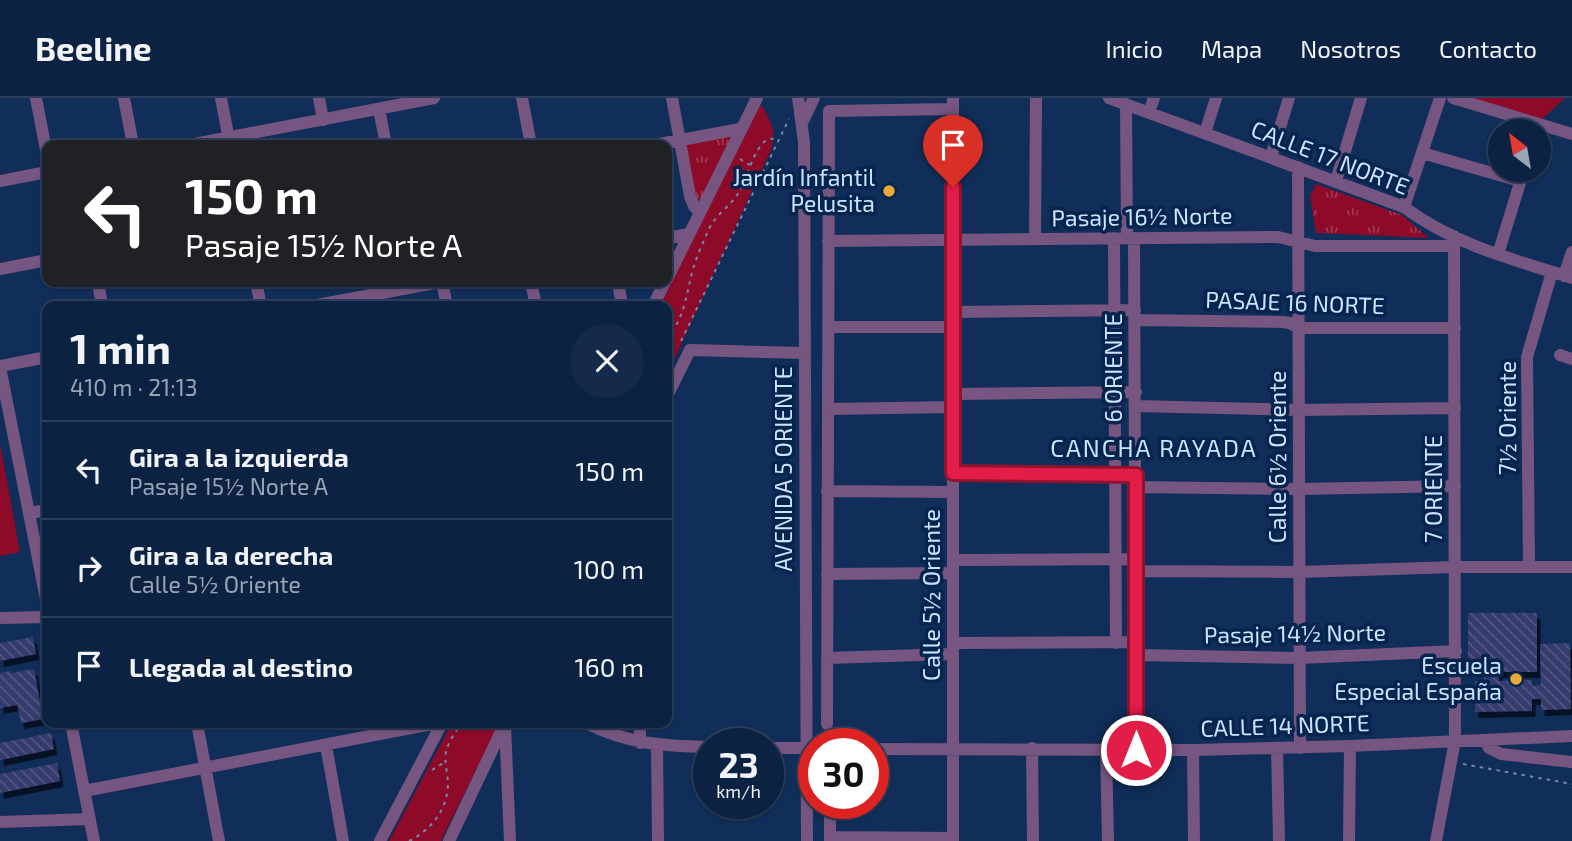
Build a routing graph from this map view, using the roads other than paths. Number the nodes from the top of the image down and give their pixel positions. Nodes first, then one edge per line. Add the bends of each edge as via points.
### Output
1 (36, 98) edge
2 (124, 98) edge
3 (221, 98) edge
4 (319, 98) edge
5 (434, 98) edge
6 (522, 98) edge
7 (672, 98) edge
8 (757, 98) edge
9 (814, 98) edge
10 (1036, 98) edge
11 (1110, 98) edge
12 (1154, 98) edge
13 (1216, 98) edge
14 (1289, 98) edge
15 (1361, 98) edge
16 (1440, 98) edge
17 (1453, 98) edge
18 (798, 99) edge
19 (408, 100) edge
20 (953, 104) edge
21 (1126, 104) junction
22 (379, 109) junction
23 (1149, 112) junction
24 (1513, 119) edge
25 (323, 120) junction
26 (803, 121) junction
27 (740, 129) junction
28 (1551, 130) edge
29 (1205, 133) junction
30 (1572, 134) edge
31 (44, 140) edge
32 (132, 140) edge
33 (229, 140) edge
34 (238, 140) edge
35 (385, 140) edge
36 (530, 140) edge
37 (680, 140) junction
38 (672, 141) edge
39 (1422, 153) junction
40 (1271, 157) junction
41 (1298, 167) junction
42 (1488, 168) edge
43 (42, 173) edge
44 (0, 181) edge
45 (1336, 181) junction
46 (1520, 182) edge
47 (1404, 207) junction
48 (699, 213) junction
49 (689, 234) junction
50 (672, 237) edge
51 (1125, 238) junction
52 (953, 239) junction
53 (1035, 239) junction
54 (828, 241) junction
55 (1454, 241) junction
56 (1298, 242) junction
57 (1572, 252) edge
58 (1498, 254) junction
59 (42, 261) edge
60 (672, 268) edge
61 (0, 269) edge
62 (1563, 275) edge
63 (404, 287) edge
64 (360, 301) edge
65 (1115, 309) junction
66 (953, 312) junction
67 (1135, 315) junction
68 (828, 327) junction
69 (953, 327) junction
70 (1298, 328) junction
71 (1455, 328) junction
72 (805, 353) junction
73 (42, 358) edge
74 (0, 366) edge
75 (672, 382) edge
76 (1115, 393) junction
77 (1135, 399) junction
78 (953, 401) junction
79 (1455, 408) junction
80 (828, 409) junction
81 (1298, 410) junction
82 (953, 473) junction
83 (1115, 475) junction
84 (1135, 481) junction
85 (1455, 486) junction
86 (1299, 489) junction
87 (827, 491) junction
88 (953, 492) junction
89 (42, 511) edge
90 (29, 513) junction
91 (1116, 559) junction
92 (1136, 565) junction
93 (953, 567) junction
94 (1529, 567) junction
95 (1572, 567) edge
96 (1455, 568) junction
97 (1299, 572) junction
98 (827, 574) junction
99 (42, 577) edge
100 (42, 617) edge
101 (0, 618) edge
102 (1116, 643) junction
103 (953, 648) junction
104 (1136, 649) junction
105 (1455, 651) junction
106 (827, 658) junction
107 (1299, 658) junction
108 (827, 724) dead end
109 (72, 728) edge
110 (198, 728) edge
111 (414, 728) edge
112 (437, 728) edge
113 (503, 728) edge
114 (505, 728) edge
115 (598, 728) edge
116 (640, 728) edge
117 (810, 728) edge
118 (1572, 736) edge
119 (1485, 740) junction
120 (1455, 741) junction
121 (640, 743) junction
122 (326, 745) junction
123 (657, 745) junction
124 (693, 746) edge
125 (1350, 746) junction
126 (889, 748) edge
127 (1032, 748) junction
128 (1277, 748) junction
129 (1300, 748) junction
130 (953, 749) junction
131 (1106, 750) junction
132 (1136, 750) junction
133 (1192, 750) junction
134 (1572, 762) edge
135 (205, 768) junction
136 (84, 791) junction
137 (90, 819) junction
138 (808, 819) edge
139 (830, 819) edge
140 (0, 822) edge
141 (830, 839) edge
142 (953, 839) edge
143 (94, 841) edge
144 (219, 841) edge
145 (343, 841) edge
146 (380, 841) edge
147 (449, 841) edge
148 (510, 841) edge
149 (657, 841) edge
150 (807, 841) edge
151 (1034, 841) edge
152 (1108, 841) edge
153 (1194, 841) edge
154 (1279, 841) edge
155 (1349, 841) edge
156 (1436, 841) edge

1 - 31 street
2 - 32 street
3 - 33 street
4 - 25 street
5 - 19 street
6 - 36 street
7 - 37 street
8 - 27 street
9 - 26 street
10 - 53 street
11 - 21 street, CALLE 17 NORTE
12 - 23 street
13 - 29 street
14 - 40 street
15 - 45 street
16 - 39 street
17 - 24 street
18 - 26 street, AVENIDA 5 ORIENTE
19 - 22 street
20 - 52 street, Calle 5½ Oriente
20 - 54 street via 829,111
21 - 23 street, CALLE 17 NORTE
21 - 51 street, 6 ORIENTE
22 - 25 street
22 - 35 street
23 - 29 street, CALLE 17 NORTE
25 - 34 street
26 - 72 street, AVENIDA 5 ORIENTE
27 - 37 street
27 - 48 street
28 - 30 street
29 - 40 street, CALLE 17 NORTE
37 - 38 street
37 - 48 street via 690,196
39 - 42 street
39 - 47 street
40 - 41 street, CALLE 17 NORTE
41 - 45 street, CALLE 17 NORTE
41 - 56 street, Calle 6½ Oriente
43 - 44 street
45 - 47 street, CALLE 17 NORTE
46 - 58 street
47 - 55 street, CALLE 17 NORTE
48 - 49 street
49 - 50 street
49 - 60 street
51 - 53 street, Pasaje 16½ Norte
51 - 56 street, Pasaje 16½ Norte via 1278,237
51 - 65 street, 6 ORIENTE
51 - 67 street, 6 ORIENTE
52 - 53 street, Pasaje 16½ Norte
52 - 54 street, Pasaje 16½ Norte
52 - 66 street, Calle 5½ Oriente
54 - 68 street
55 - 56 street, Pasaje 16½ Norte via 1315,246
55 - 58 street, CALLE 17 NORTE
55 - 71 street, 7 ORIENTE
56 - 70 street, Calle 6½ Oriente
57 - 62 street, 7½ Oriente
58 - 62 street, CALLE 17 NORTE
59 - 61 street
62 - 94 street, 7½ Oriente via 1527,357
63 - 64 street
65 - 66 street, PASAJE 16 NORTE
65 - 67 street, PASAJE 16 NORTE
65 - 76 street, 6 ORIENTE
66 - 69 street, Calle 5½ Oriente
67 - 70 street, PASAJE 16 NORTE via 1282,322
67 - 77 street, 6 ORIENTE
68 - 69 street
68 - 80 street
69 - 78 street, Calle 5½ Oriente
70 - 71 street, PASAJE 16 NORTE
70 - 81 street, Calle 6½ Oriente
71 - 79 street, 7 ORIENTE
72 - 75 street via 685,347
72 - 117 street, AVENIDA 5 ORIENTE
73 - 74 street
74 - 90 street
76 - 77 street
76 - 78 street
76 - 83 street, 6 ORIENTE
77 - 81 street
77 - 84 street, 6 ORIENTE
78 - 80 street
78 - 82 street, Calle 5½ Oriente
79 - 81 street
79 - 85 street, 7 ORIENTE
80 - 87 street
81 - 86 street, Calle 6½ Oriente
82 - 83 street
82 - 88 street, Calle 5½ Oriente
83 - 84 street
83 - 91 street, 6 ORIENTE
84 - 86 street
84 - 92 street, 6 ORIENTE
85 - 86 street
85 - 96 street, 7 ORIENTE
86 - 97 street, Calle 6½ Oriente
87 - 88 street
87 - 98 street
88 - 93 street, Calle 5½ Oriente
89 - 90 street
90 - 99 street
91 - 92 street
91 - 93 street
91 - 102 street, 6 ORIENTE
92 - 97 street
92 - 104 street, 6 ORIENTE
93 - 98 street
93 - 103 street, Calle 5½ Oriente
94 - 95 street
94 - 96 street
96 - 97 street
96 - 105 street, 7 ORIENTE
97 - 107 street, Calle 6½ Oriente
98 - 106 street
100 - 101 street
102 - 103 street, Pasaje 14½ Norte
102 - 104 street, Pasaje 14½ Norte
103 - 106 street, Pasaje 14½ Norte
103 - 130 street, Calle 5½ Oriente
104 - 107 street, Pasaje 14½ Norte
104 - 132 street, 6 ORIENTE
105 - 107 street, Pasaje 14½ Norte
105 - 120 street, 7 ORIENTE
106 - 108 street
107 - 129 street, Calle 6½ Oriente
109 - 136 street
110 - 135 street
111 - 122 street
112 - 146 street
113 - 147 street
114 - 148 street
115 - 121 street
116 - 121 street
118 - 119 street, CALLE 14 NORTE
119 - 120 street, CALLE 14 NORTE
119 - 134 street via 1496,753
120 - 125 street, CALLE 14 NORTE
120 - 156 street, 7 ORIENTE
121 - 123 street
122 - 135 street
122 - 145 street
123 - 124 street
123 - 149 street
125 - 129 street, CALLE 14 NORTE
125 - 155 street
126 - 130 street, CALLE 14 NORTE
127 - 130 street, CALLE 14 NORTE
127 - 131 street, CALLE 14 NORTE
127 - 151 street
128 - 129 street, CALLE 14 NORTE
128 - 133 street, CALLE 14 NORTE
128 - 154 street
130 - 142 street, Calle 5½ Oriente
131 - 132 street, CALLE 14 NORTE
131 - 152 street
132 - 133 street, CALLE 14 NORTE
133 - 153 street
135 - 136 street
135 - 144 street
136 - 137 street
137 - 140 street
137 - 143 street
138 - 150 street, AVENIDA 5 ORIENTE
139 - 141 street
141 - 142 street

